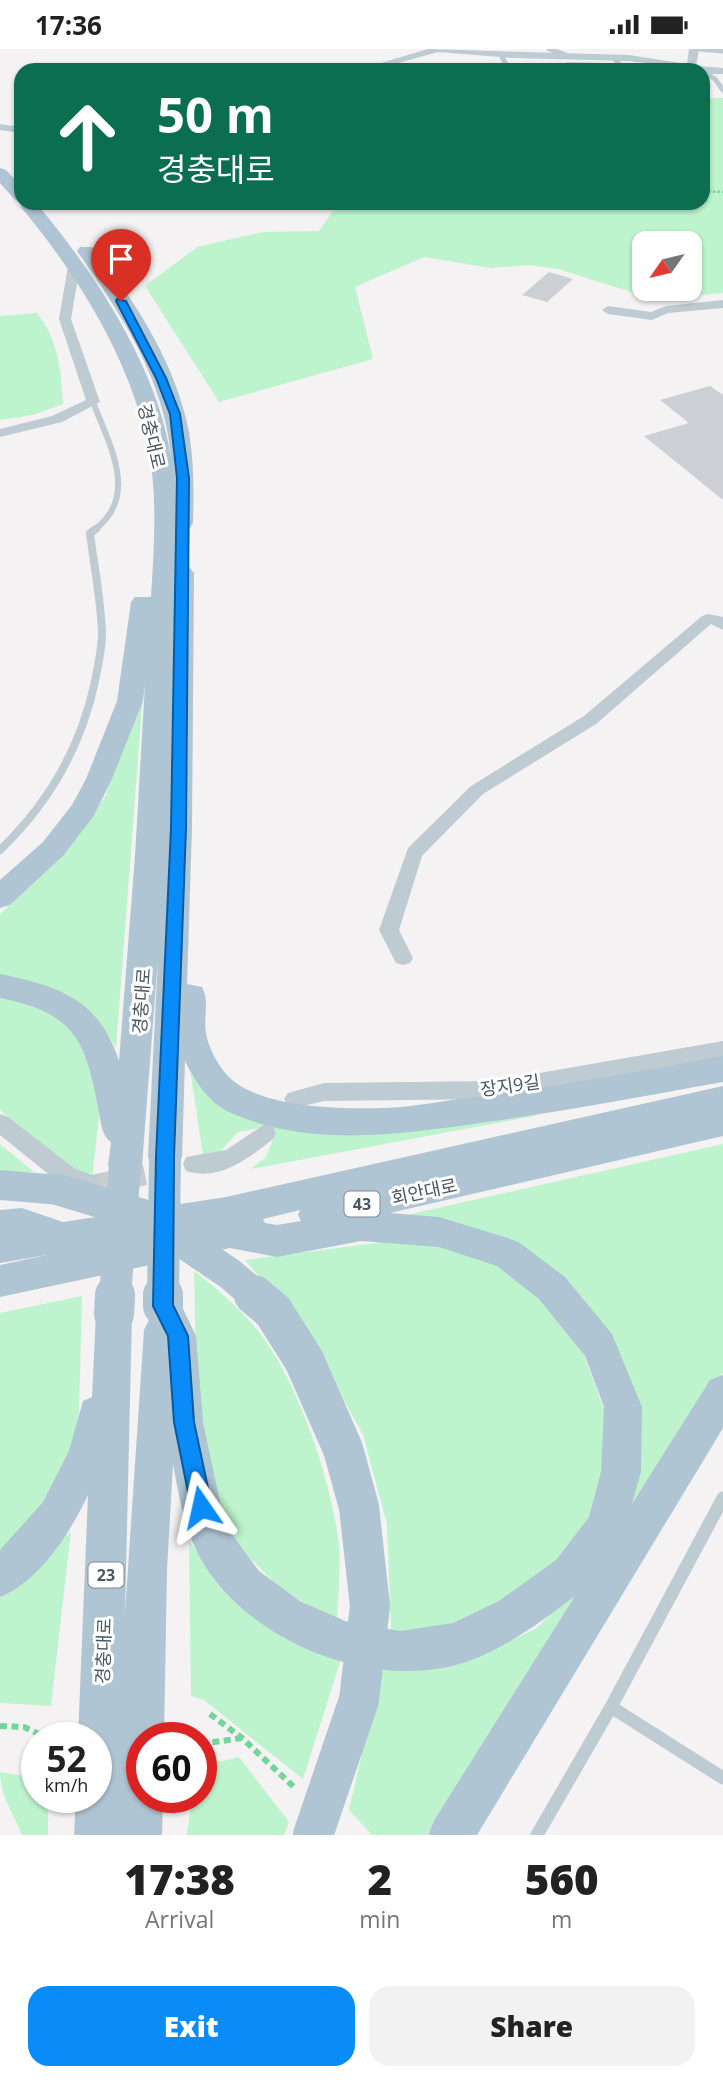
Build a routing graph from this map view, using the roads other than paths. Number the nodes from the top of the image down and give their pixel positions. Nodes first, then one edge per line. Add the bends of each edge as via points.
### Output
1 (438, 49) edge
2 (549, 49) edge
3 (696, 49) edge
4 (723, 51) edge
5 (501, 55) junction
6 (574, 57) junction
7 (614, 58) junction
8 (387, 63) edge
9 (505, 63) edge
10 (618, 63) edge
11 (653, 63) edge
12 (710, 76) edge
13 (723, 90) edge
14 (0, 153) edge
15 (13, 186) edge
16 (31, 210) edge
17 (50, 210) edge
18 (74, 266) junction
19 (723, 304) edge
20 (608, 310) dead end
21 (93, 402) junction
22 (0, 433) edge
23 (159, 449) junction
24 (723, 625) edge
25 (178, 828) junction
26 (0, 851) edge
27 (0, 897) edge
28 (403, 958) dead end
29 (0, 986) edge
30 (723, 1049) edge
31 (723, 1069) edge
32 (295, 1099) dead end
33 (723, 1099) edge
34 (723, 1122) edge
35 (0, 1123) edge
36 (265, 1133) dead end
37 (179, 1161) junction
38 (125, 1165) junction
39 (0, 1185) edge
40 (94, 1185) tunnel mouth
41 (0, 1225) edge
42 (230, 1233) junction
43 (61, 1237) junction
44 (0, 1247) edge
45 (9, 1281) edge
46 (163, 1306) junction
47 (114, 1314) junction
48 (723, 1393) edge
49 (723, 1498) edge
50 (0, 1577) edge
51 (611, 1707) junction
52 (143, 1722) edge
53 (723, 1778) edge
54 (140, 1813) edge
55 (97, 1835) edge
56 (139, 1835) edge
57 (313, 1835) edge
58 (452, 1835) edge
59 (537, 1835) edge

1 - 5 street
1 - 8 street
2 - 6 lane
3 - 4 lane
5 - 6 street
5 - 9 lane
6 - 7 street
7 - 10 lane
7 - 11 street
12 - 13 lane
14 - 15 main road, 경충대로 / 23
16 - 18 main road, 경충대로 / 23
17 - 25 main road, 경충대로 / 23 via 94,260 121,301 175,414 183,478
18 - 21 street via 65,319
18 - 23 main road, 경충대로 / 23 via 121,346 152,418
19 - 20 street via 666,310 652,316
21 - 22 street via 57,419
21 - 26 lane via 115,463 117,485 116,506 90,533 102,637 92,698 81,738 54,787
23 - 27 main road via 130,701 83,810 53,849
23 - 38 main road, 경충대로 / 23 via 164,517 152,826
24 - 28 street via 708,619 590,720 477,790 414,853 390,930
25 - 31 main road via 192,968 190,1033 216,1085 239,1102 274,1113 388,1122 558,1099
25 - 37 main road, 경충대로 / 23
29 - 38 main road via 27,989 61,1002 86,1024 107,1066
30 - 32 street, 장지9길 via 494,1090 324,1092
33 - 43 main road, 회안대로 / 43 via 226,1212
34 - 42 main road, 회안대로 / 43
35 - 40 street via 66,1175
36 - 37 street via 231,1159
37 - 46 main road, 경충대로 / 23, bridge
38 - 47 main road, 경충대로 / 23, bridge
39 - 57 main road, bridge via 60,1191 143,1215 230,1274 273,1311 304,1360 343,1449 359,1507 370,1605 359,1700
41 - 43 main road via 22,1223
42 - 45 main road, 회안대로 / 43
42 - 46 main road via 277,1241 361,1226 439,1232 508,1254 552,1288 599,1346 623,1407 621,1472 606,1527 570,1574 514,1616 456,1644 400,1652 342,1642 285,1616 245,1585 216,1546 201,1507 184,1422 178,1336
43 - 44 main road, 회안대로 / 43
46 - 52 main road, 경충대로 / 23
47 - 50 main road via 88,1455 57,1516
47 - 55 main road, 경충대로 / 23
48 - 58 main road
49 - 51 lane
51 - 53 lane
51 - 59 lane
54 - 56 main road

